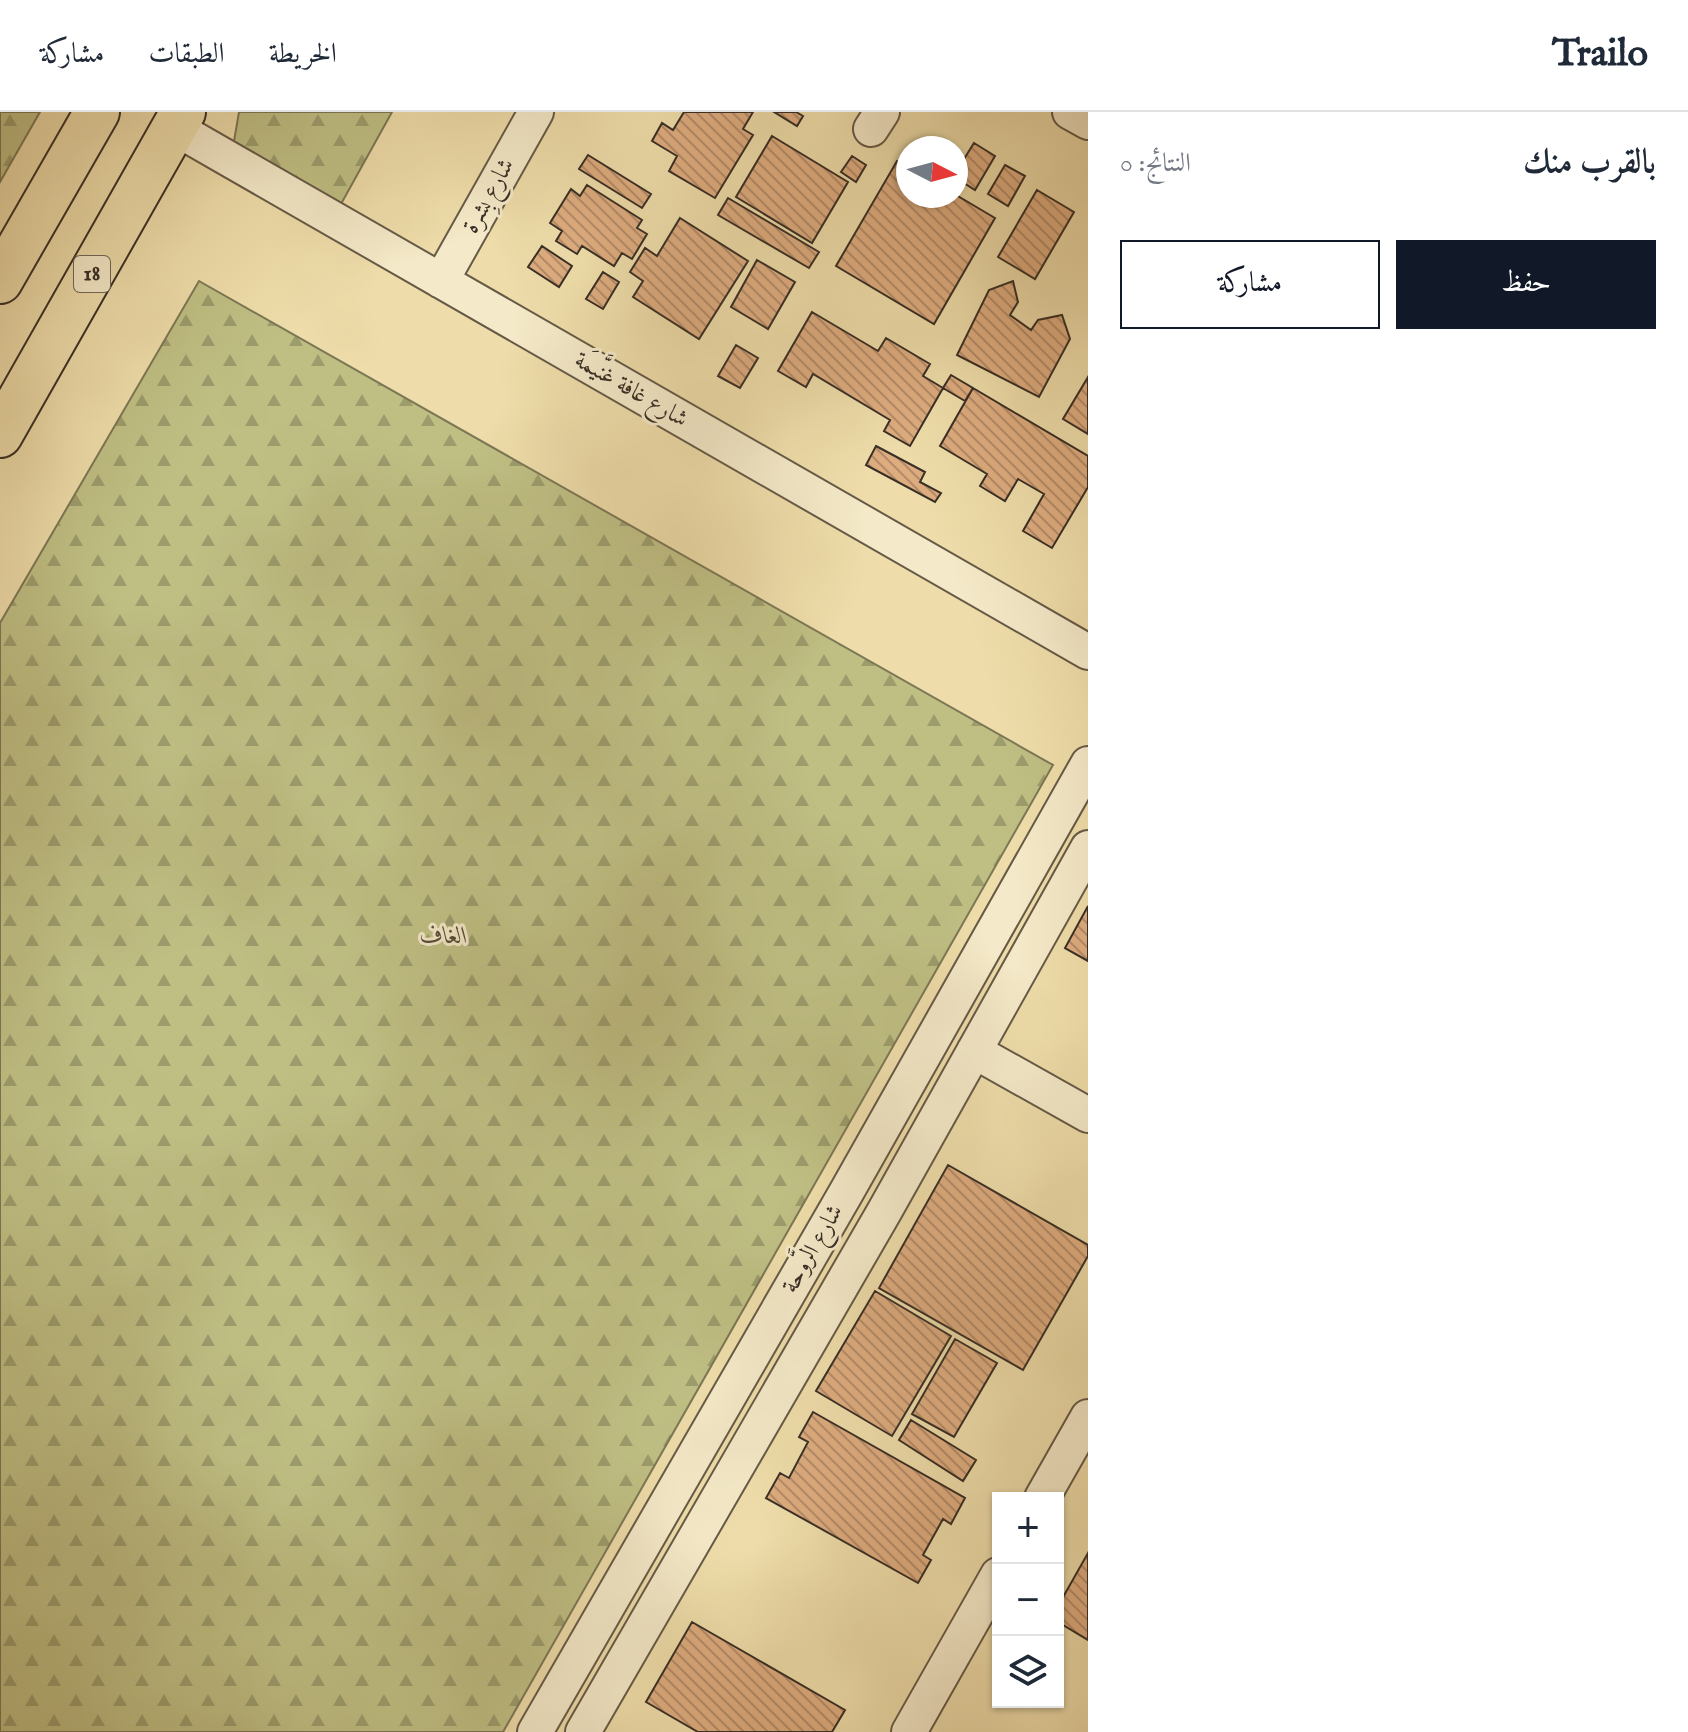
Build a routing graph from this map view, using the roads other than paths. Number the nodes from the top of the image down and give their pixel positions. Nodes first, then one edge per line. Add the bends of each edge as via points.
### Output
1 (97, 112) edge
2 (536, 112) edge
3 (1070, 112) edge
4 (179, 120) edge
5 (1088, 122) edge
6 (0, 281) edge
7 (441, 281) junction
8 (0, 435) edge
9 (1088, 652) edge
10 (1088, 764) edge
11 (1088, 848) edge
12 (974, 1051) junction
13 (1088, 1115) edge
14 (1084, 1431) edge
15 (1046, 1492) edge
16 (992, 1586) edge
17 (535, 1732) edge
18 (583, 1732) edge
19 (909, 1732) edge

1 - 6 main road
2 - 7 street, شارع بِشرة
3 - 5 street
4 - 7 street, شارع غافة غنَّيمَة
4 - 8 main road, 18
7 - 9 street, شارع غافة غنَّيمَة
10 - 17 street, شارع الرَّوحة
11 - 12 street, شارع الرَّوحة
12 - 13 street
12 - 18 street, شارع الرَّوحة
14 - 15 street
16 - 19 street

